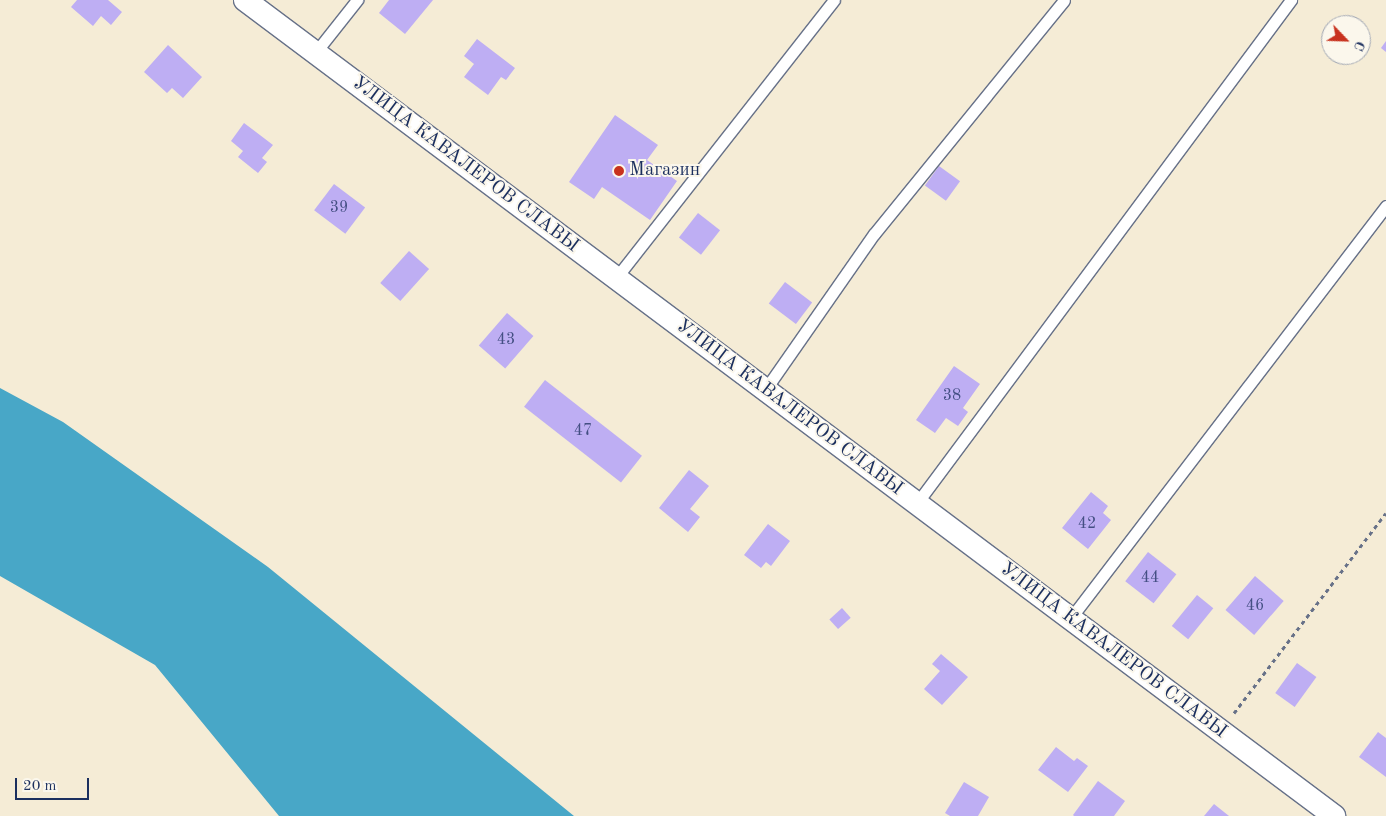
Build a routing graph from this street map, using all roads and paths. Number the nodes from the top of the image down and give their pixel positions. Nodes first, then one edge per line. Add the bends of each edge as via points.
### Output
1 (245, 0) edge
2 (357, 0) edge
3 (834, 0) edge
4 (1064, 0) edge
5 (1291, 0) edge
6 (316, 53) junction
7 (1386, 206) edge
8 (616, 278) junction
9 (765, 390) junction
10 (917, 503) junction
11 (1386, 512) edge
12 (1070, 619) junction
13 (1220, 731) junction
14 (1334, 816) edge

1 - 6 street, УЛИЦА КАВАЛЕРОВ СЛАВЫ
2 - 6 lane
3 - 8 lane
4 - 9 lane via 874,234
5 - 10 lane
6 - 8 street, УЛИЦА КАВАЛЕРОВ СЛАВЫ
7 - 12 lane
8 - 9 street, УЛИЦА КАВАЛЕРОВ СЛАВЫ
9 - 10 street, УЛИЦА КАВАЛЕРОВ СЛАВЫ
10 - 12 street, УЛИЦА КАВАЛЕРОВ СЛАВЫ
11 - 13 path
12 - 13 street, УЛИЦА КАВАЛЕРОВ СЛАВЫ
13 - 14 street, УЛИЦА КАВАЛЕРОВ СЛАВЫ

